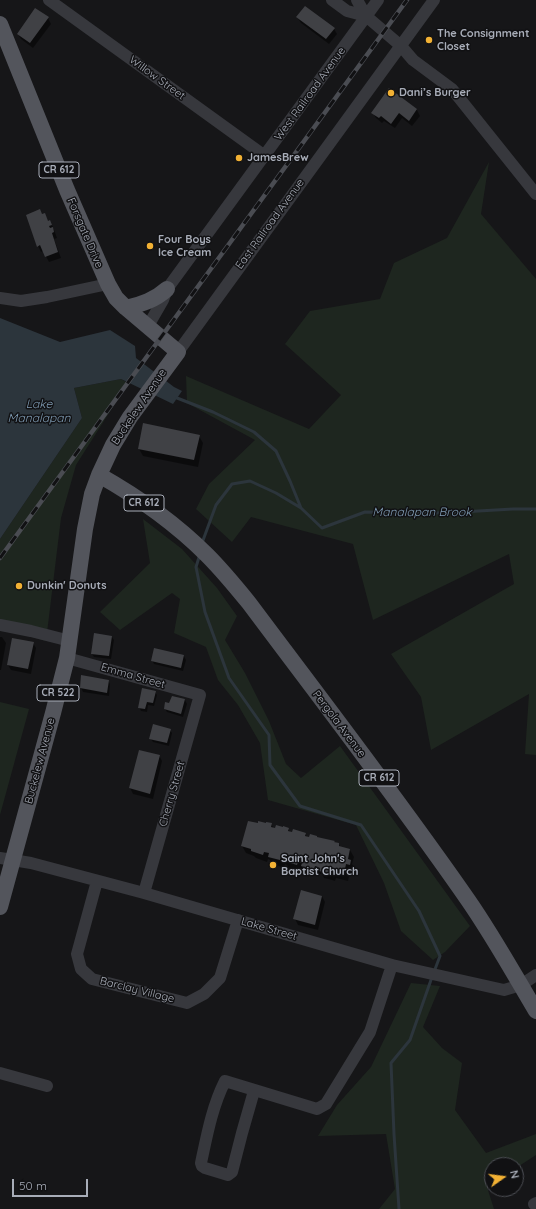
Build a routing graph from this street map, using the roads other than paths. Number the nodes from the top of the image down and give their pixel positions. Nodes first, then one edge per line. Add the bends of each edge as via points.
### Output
1 (49, 0) edge
2 (332, 0) edge
3 (357, 0) edge
4 (378, 0) edge
5 (434, 0) edge
6 (366, 16) junction
7 (0, 24) edge
8 (401, 46) junction
9 (265, 156) junction
10 (536, 194) edge
11 (108, 284) junction
12 (167, 289) junction
13 (0, 298) edge
14 (126, 308) junction
15 (148, 326) junction
16 (178, 352) junction
17 (99, 475) junction
18 (0, 625) edge
19 (70, 641) junction
20 (67, 658) junction
21 (200, 695) joint
22 (7, 859) edge
23 (97, 881) junction
24 (144, 893) junction
25 (0, 907) edge
26 (238, 920) junction
27 (392, 965) junction
28 (536, 975) edge
29 (521, 985) junction
30 (536, 1012) edge
31 (0, 1073) edge
32 (46, 1086) dead end
33 (254, 1091) junction

1 - 9 street, Willow Street
2 - 6 street via 347,11
3 - 6 street
4 - 6 street, West Railroad Avenue
5 - 8 street, East Railroad Avenue / CR 522
6 - 8 street
6 - 9 street, West Railroad Avenue
7 - 11 main road, Forsgate Drive / CR 612
8 - 10 street via 413,60 452,89
8 - 16 street, East Railroad Avenue / CR 522
9 - 12 street, West Railroad Avenue
11 - 13 street via 21,301
11 - 14 main road, Forsgate Drive / CR 612
12 - 14 main road via 149,302
12 - 15 street, West Railroad Avenue
14 - 15 main road, Forsgate Drive / CR 612
15 - 16 main road, Forsgate Drive / CR 612
16 - 17 main road, Buckelew Avenue / CR 522 via 130,418 113,445
17 - 19 main road, Buckelew Avenue / CR 522 via 85,529
17 - 29 main road, Pergola Avenue / CR 612 via 132,494 186,535 208,555 249,603 469,901
18 - 19 street
19 - 20 main road, Buckelew Avenue / CR 522
20 - 21 street, Emma Street
20 - 22 main road, Buckelew Avenue / CR 522
21 - 24 street, Cherry Street
22 - 23 street, Lake Street
22 - 25 main road, Buckelew Avenue / CR 522
23 - 24 street, Lake Street
23 - 26 street, Barclay Village via 77,954 81,969 92,979 187,1003 204,994 220,978
24 - 26 street, Lake Street
26 - 27 street, Lake Street
27 - 29 street, Lake Street via 504,990
27 - 33 street via 370,1032 326,1104 317,1109
28 - 29 street, Lake Street
29 - 30 main road, Pergola Avenue / CR 612
31 - 32 street
33 - 33 street via 224,1081 209,1125 202,1166 228,1175 232,1172

